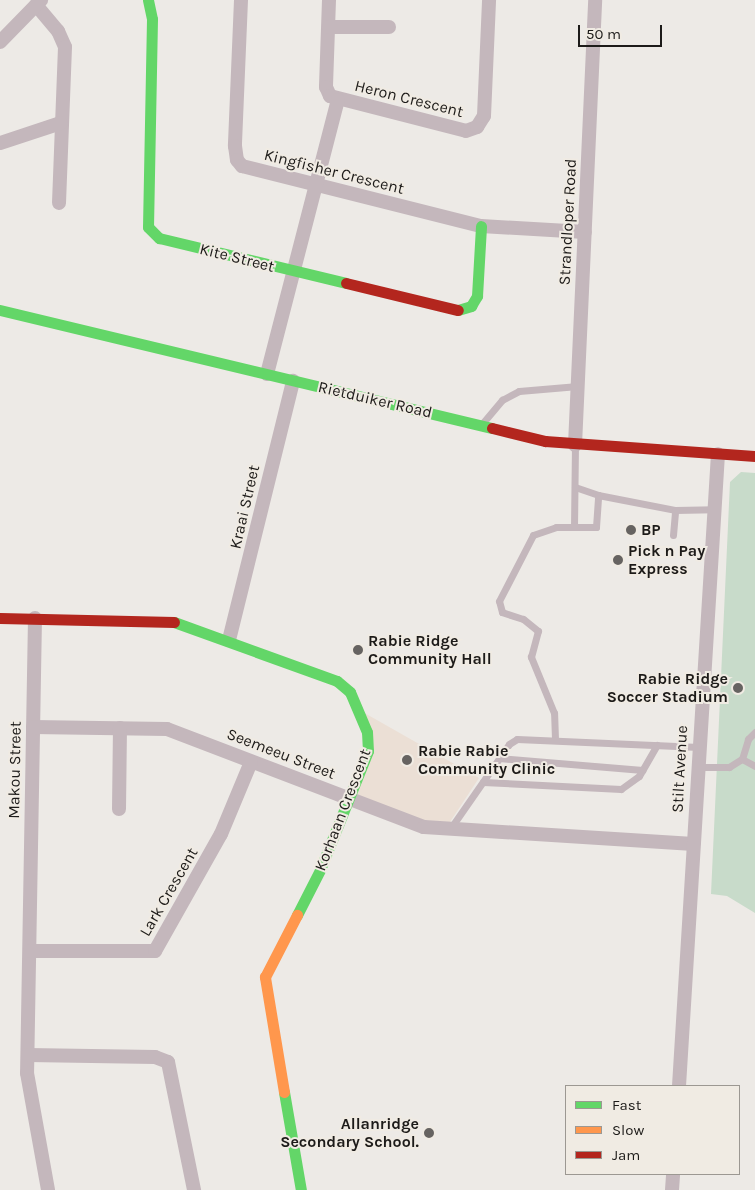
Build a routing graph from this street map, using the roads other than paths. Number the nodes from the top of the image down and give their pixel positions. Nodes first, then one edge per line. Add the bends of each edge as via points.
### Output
1 (148, 0) edge
2 (241, 0) edge
3 (329, 0) edge
4 (489, 0) edge
5 (595, 0) edge
6 (38, 2) edge
7 (329, 27) junction
8 (389, 28) dead end
9 (0, 42) edge
10 (338, 100) junction
11 (61, 123) junction
12 (0, 143) edge
13 (315, 185) junction
14 (58, 203) dead end
15 (481, 226) junction
16 (585, 232) junction
17 (293, 271) junction
18 (0, 310) edge
19 (267, 374) junction
20 (294, 381) junction
21 (578, 386) junction
22 (480, 426) junction
23 (576, 445) junction
24 (718, 454) junction
25 (755, 456) edge
26 (574, 487) junction
27 (598, 495) junction
28 (675, 510) junction
29 (714, 510) junction
30 (574, 527) junction
31 (673, 535) dead end
32 (0, 618) edge
33 (34, 618) junction
34 (230, 640) junction
35 (33, 726) junction
36 (120, 728) junction
37 (755, 732) edge
38 (555, 739) junction
39 (657, 745) junction
40 (699, 747) junction
41 (499, 758) junction
42 (742, 759) junction
43 (251, 762) junction
44 (755, 766) edge
45 (698, 767) junction
46 (643, 770) junction
47 (483, 782) junction
48 (349, 799) junction
49 (119, 810) dead end
50 (450, 830) junction
51 (694, 844) junction
52 (30, 951) junction
53 (28, 1055) junction
54 (679, 1085) edge
55 (673, 1175) edge
56 (48, 1190) edge
57 (194, 1190) edge
58 (301, 1190) edge
59 (672, 1190) edge

1 - 17 street, Kite Street via 152,14 148,227 164,240
2 - 13 street, Kingfisher Crescent via 237,160 246,168
3 - 7 street, Heron Crescent
4 - 10 street, Heron Crescent via 485,111 477,127 460,130
5 - 16 street, Strandloper Road
6 - 9 street
6 - 11 street via 65,47
7 - 8 street
7 - 10 street, Heron Crescent via 327,89
10 - 13 street
11 - 12 street
11 - 14 street
13 - 15 street, Kingfisher Crescent
13 - 17 street
15 - 16 street, Kingfisher Crescent
15 - 17 street, Kite Street via 477,296 464,310
16 - 21 street, Strandloper Road
17 - 19 street
18 - 19 street, Rietduiker Road
19 - 20 street, Rietduiker Road
20 - 22 street, Rietduiker Road
20 - 34 street, Kraai Street
21 - 22 lane via 519,391 488,412
21 - 23 street, Strandloper Road
22 - 23 street, Rietduiker Road
23 - 24 street, Rietduiker Road
23 - 26 lane
24 - 25 street, Rietduiker Road
24 - 29 street, Stilt Avenue
26 - 27 lane
26 - 30 lane
27 - 28 lane
27 - 30 lane via 596,527
28 - 29 lane
28 - 31 lane
29 - 40 street, Stilt Avenue
30 - 38 lane via 546,529 533,534 499,601 502,612 533,624 538,631 531,657 554,713
32 - 33 street, Korhaan Crescent
33 - 34 street, Korhaan Crescent via 172,621
33 - 35 street, Makou Street
34 - 48 street, Korhaan Crescent via 337,681 350,692 367,732 369,745
35 - 36 street, Seemeeu Street
35 - 52 street, Makou Street
36 - 43 street, Seemeeu Street via 167,729
36 - 49 street
37 - 42 lane via 748,739
38 - 39 lane
38 - 41 lane via 517,739
39 - 40 lane
39 - 46 lane
40 - 45 street, Stilt Avenue
41 - 46 lane
41 - 47 lane
42 - 44 lane
42 - 45 lane via 729,767
43 - 48 street, Seemeeu Street
43 - 52 street, Lark Crescent via 217,841 155,951
45 - 51 street, Stilt Avenue
46 - 47 lane via 630,785 615,790
47 - 50 lane
48 - 50 street, Seemeeu Street via 424,827
48 - 58 street, Korhaan Crescent via 320,870 265,977
50 - 51 street, Seemeeu Street
51 - 54 street, Stilt Avenue
52 - 53 street, Makou Street
53 - 56 street, Makou Street via 28,1080
53 - 57 street via 155,1057 168,1062
55 - 59 street

